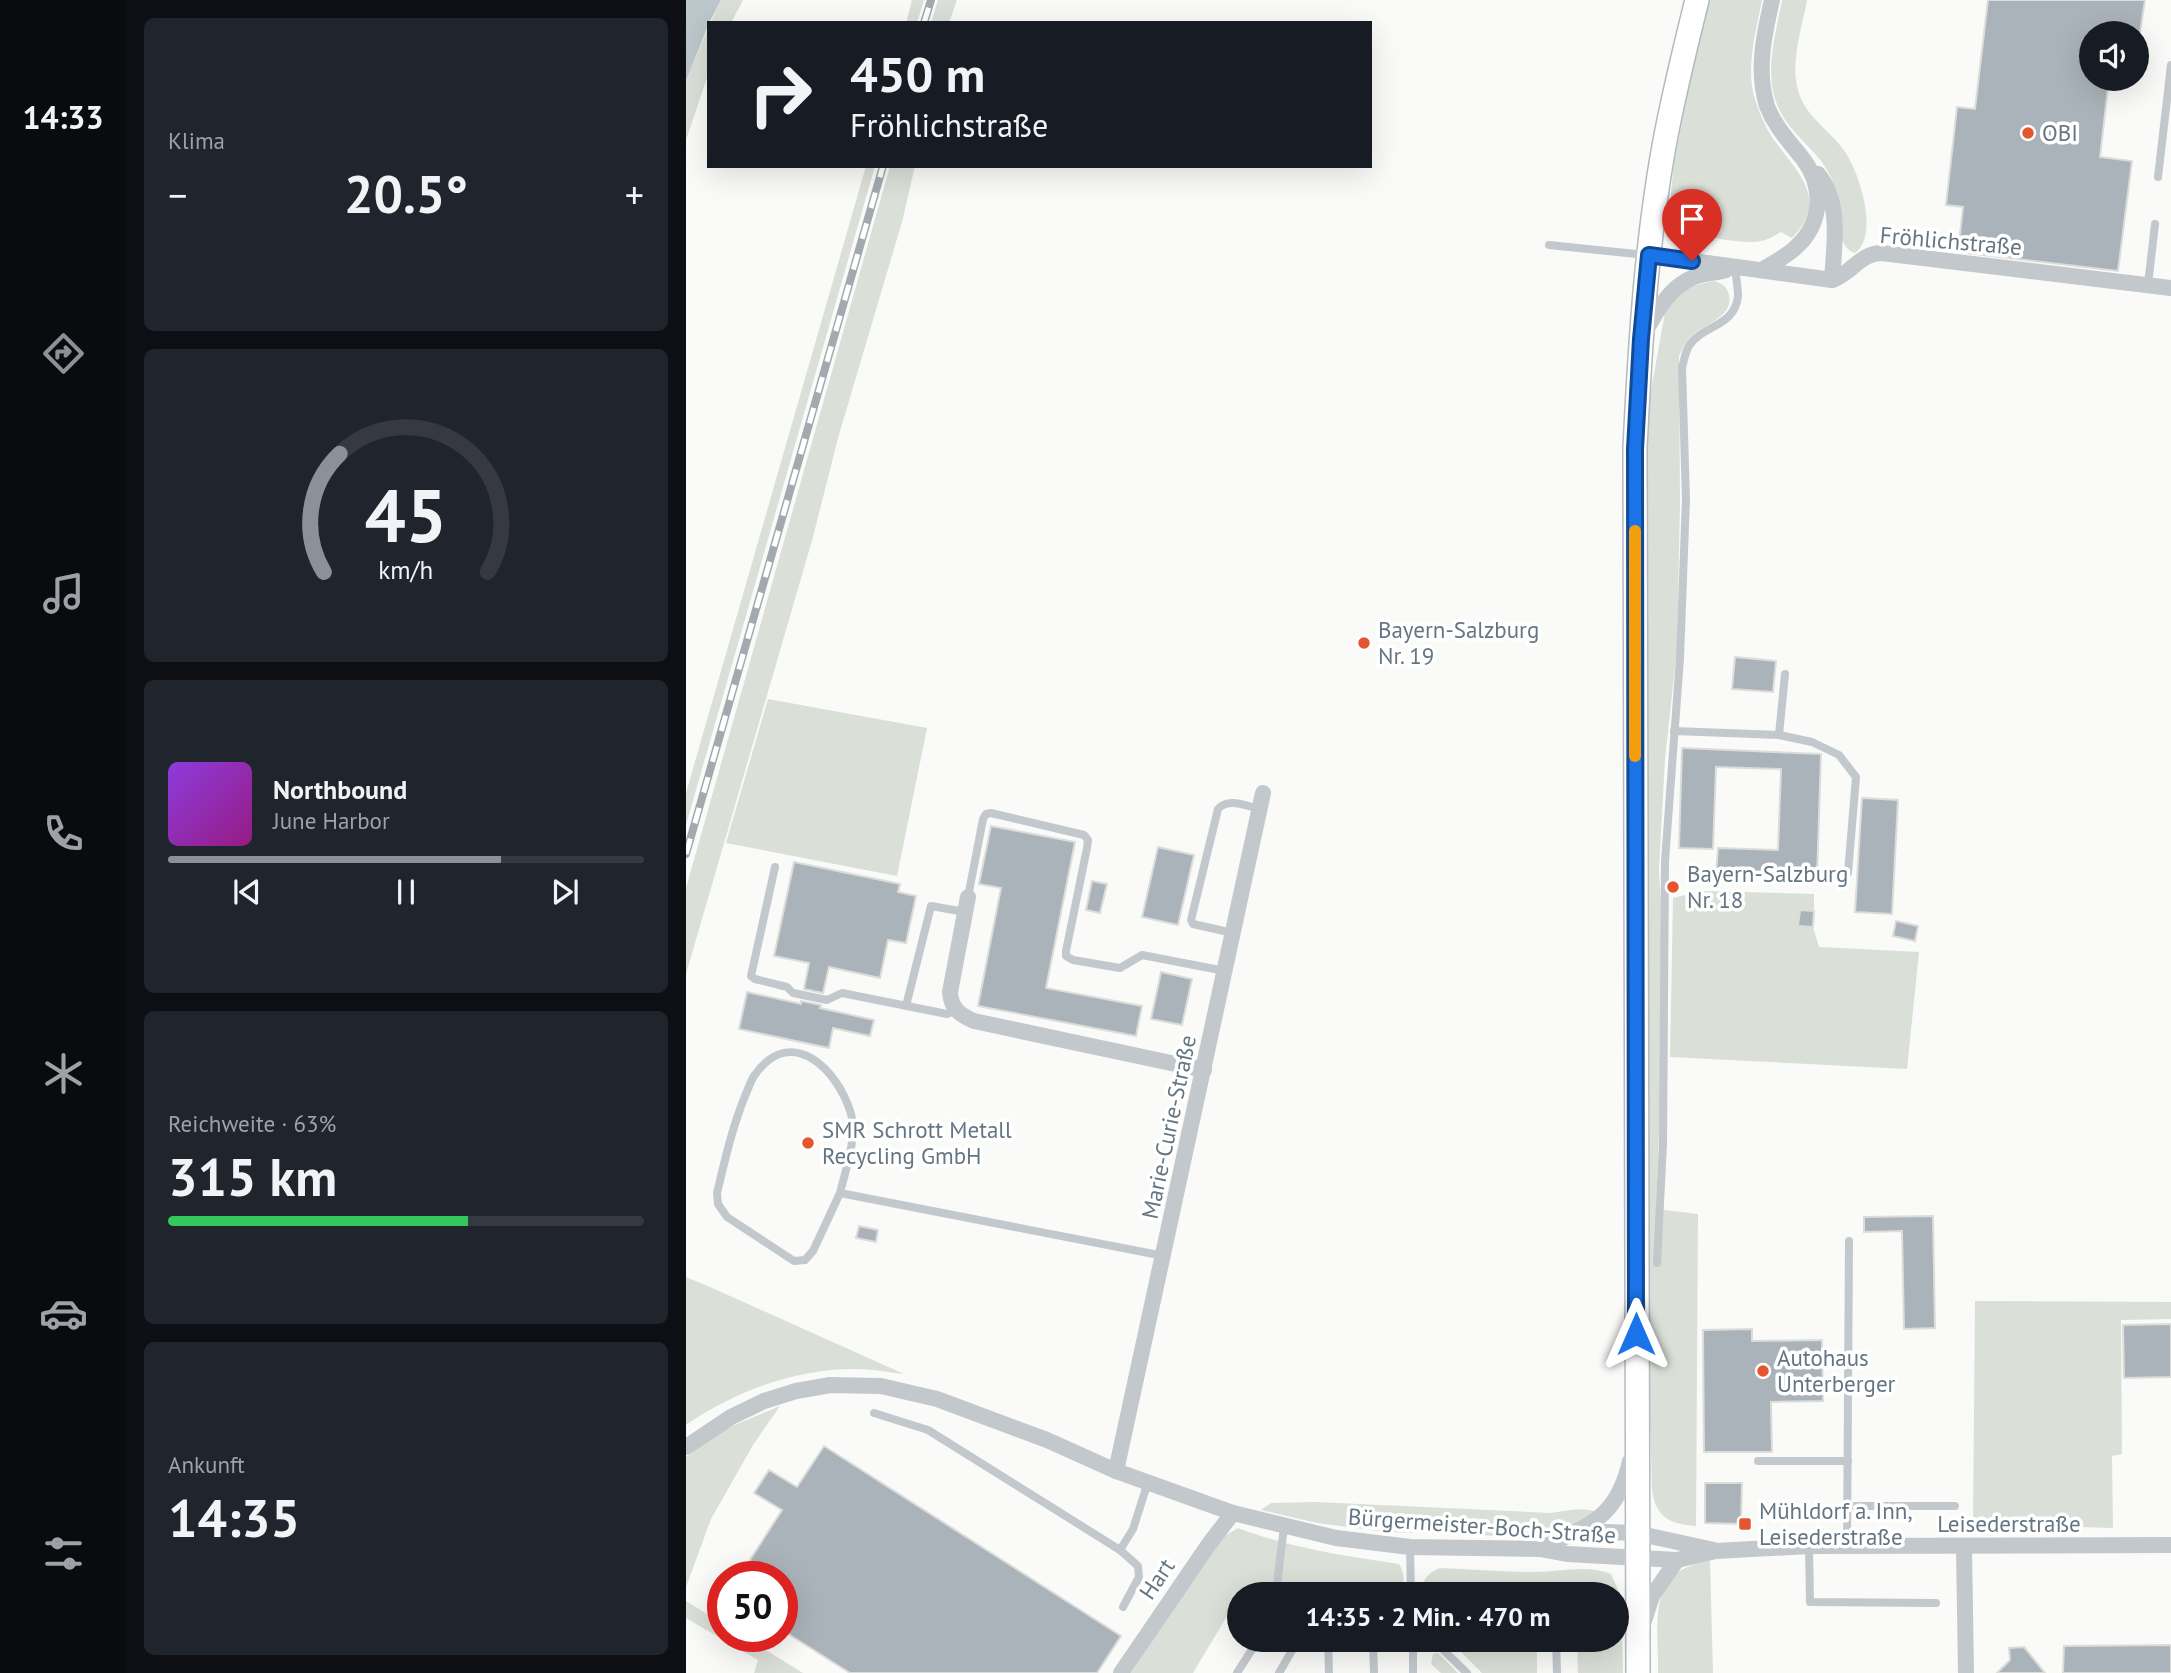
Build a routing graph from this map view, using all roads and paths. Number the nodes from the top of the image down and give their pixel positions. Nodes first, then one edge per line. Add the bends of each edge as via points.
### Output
1 (1697, 0) edge
2 (1772, 0) edge
3 (2171, 65) edge
4 (1808, 166) junction
5 (2158, 177) dead end
6 (2155, 224) dead end
7 (1549, 245) dead end
8 (1649, 255) junction
9 (1735, 268) junction
10 (1762, 270) junction
11 (1832, 280) junction
12 (2148, 285) junction
13 (2171, 288) edge
14 (1641, 339) junction
15 (1785, 674) dead end
16 (1674, 731) junction
17 (1779, 734) junction
18 (1261, 801) joint
19 (775, 867) dead end
20 (1848, 873) dead end
21 (967, 904) junction
22 (1233, 933) junction
23 (1225, 971) junction
24 (906, 1006) junction
25 (956, 1010) junction
26 (1204, 1069) junction
27 (840, 1193) junction
28 (1849, 1241) dead end
29 (1164, 1256) junction
30 (1657, 1263) dead end
31 (874, 1413) dead end
32 (1637, 1434) junction
33 (686, 1447) edge
34 (1758, 1461) dead end
35 (1848, 1461) junction
36 (1116, 1471) junction
37 (1148, 1482) junction
38 (1847, 1506) junction
39 (1955, 1506) dead end
40 (1233, 1513) junction
41 (1284, 1527) junction
42 (1576, 1531) junction
43 (1636, 1533) junction
44 (2171, 1545) edge
45 (1809, 1546) junction
46 (1847, 1546) junction
47 (1410, 1547) junction
48 (1964, 1548) junction
49 (1540, 1549) junction
50 (1120, 1550) junction
51 (1716, 1551) junction
52 (1638, 1559) junction
53 (1677, 1560) junction
54 (1277, 1582) edge
55 (1411, 1582) edge
56 (1936, 1603) dead end
57 (1123, 1606) dead end
58 (1638, 1643) junction
59 (1250, 1652) edge
60 (1291, 1652) edge
61 (1328, 1652) edge
62 (1373, 1652) edge
63 (1413, 1652) edge
64 (1445, 1652) edge
65 (1556, 1652) edge
66 (1121, 1673) edge
67 (1237, 1673) edge
68 (1279, 1673) edge
69 (1329, 1673) edge
70 (1374, 1673) edge
71 (1413, 1673) edge
72 (1467, 1673) edge
73 (1557, 1673) edge
74 (1638, 1673) edge
75 (1966, 1673) edge

1 - 8 main road via 1664,146
2 - 4 street via 1761,62 1763,91 1774,121
3 - 5 lane
4 - 10 street via 1819,199 1815,220 1805,239
4 - 11 street via 1826,183 1833,207
6 - 12 lane
7 - 8 lane
8 - 9 street
8 - 14 main road
9 - 10 street
9 - 14 street via 1694,276 1676,289
9 - 16 lane via 1738,297 1733,312 1720,325 1700,334 1688,348 1682,368 1686,499
10 - 11 street
11 - 12 street, Fröhlichstraße via 1871,253 1882,253
12 - 13 street, Fröhlichstraße
14 - 32 main road via 1635,449
15 - 17 lane
16 - 17 lane
16 - 30 lane via 1665,861 1663,1144
17 - 20 lane via 1812,741 1839,755 1856,777
18 - 22 street, Marie-Curie-Straße
18 - 22 lane via 1230,802 1218,810 1191,920
19 - 24 lane via 751,975 793,993 827,1000 842,993
21 - 23 lane via 986,814 1084,835 1087,848 1066,956 1120,968 1142,955
21 - 24 lane via 931,906
21 - 25 street via 950,992
22 - 23 street, Marie-Curie-Straße
23 - 26 street, Marie-Curie-Straße
24 - 25 lane via 947,1014
25 - 26 street via 974,1021
26 - 29 street, Marie-Curie-Straße
27 - 27 lane via 852,1141 852,1116 835,1079 815,1061 799,1052 779,1053 754,1076 733,1125 718,1204 727,1217 794,1261 805,1260 813,1251
27 - 29 lane
28 - 35 lane
29 - 36 street, Marie-Curie-Straße
31 - 50 lane via 928,1430
32 - 42 street via 1616,1501
32 - 43 main road
33 - 36 street, Bürgermeister-Boch-Straße via 764,1401 840,1385 881,1386 937,1399
34 - 35 lane
35 - 38 lane
36 - 37 street, Bürgermeister-Boch-Straße
37 - 40 street, Bürgermeister-Boch-Straße
37 - 50 lane via 1133,1530
38 - 39 lane
38 - 46 lane
40 - 41 street, Bürgermeister-Boch-Straße
40 - 66 street, Hart
41 - 47 street, Bürgermeister-Boch-Straße
41 - 54 lane
42 - 43 street
42 - 49 street
43 - 51 street
43 - 52 main road
44 - 48 street, Leisederstraße
45 - 46 street, Leisederstraße
45 - 51 street, Leisederstraße
45 - 56 lane via 1810,1602
46 - 48 street, Leisederstraße
47 - 49 street, Bürgermeister-Boch-Straße
47 - 55 lane
48 - 75 street
49 - 52 street, Bürgermeister-Boch-Straße
50 - 57 lane via 1138,1566 1139,1577
51 - 53 street, Leisederstraße
52 - 53 street, Leisederstraße
52 - 58 main road
53 - 58 street via 1652,1596
58 - 74 main road
59 - 67 lane
60 - 68 lane
61 - 69 lane
62 - 70 lane
63 - 71 lane
64 - 72 lane
65 - 73 lane

